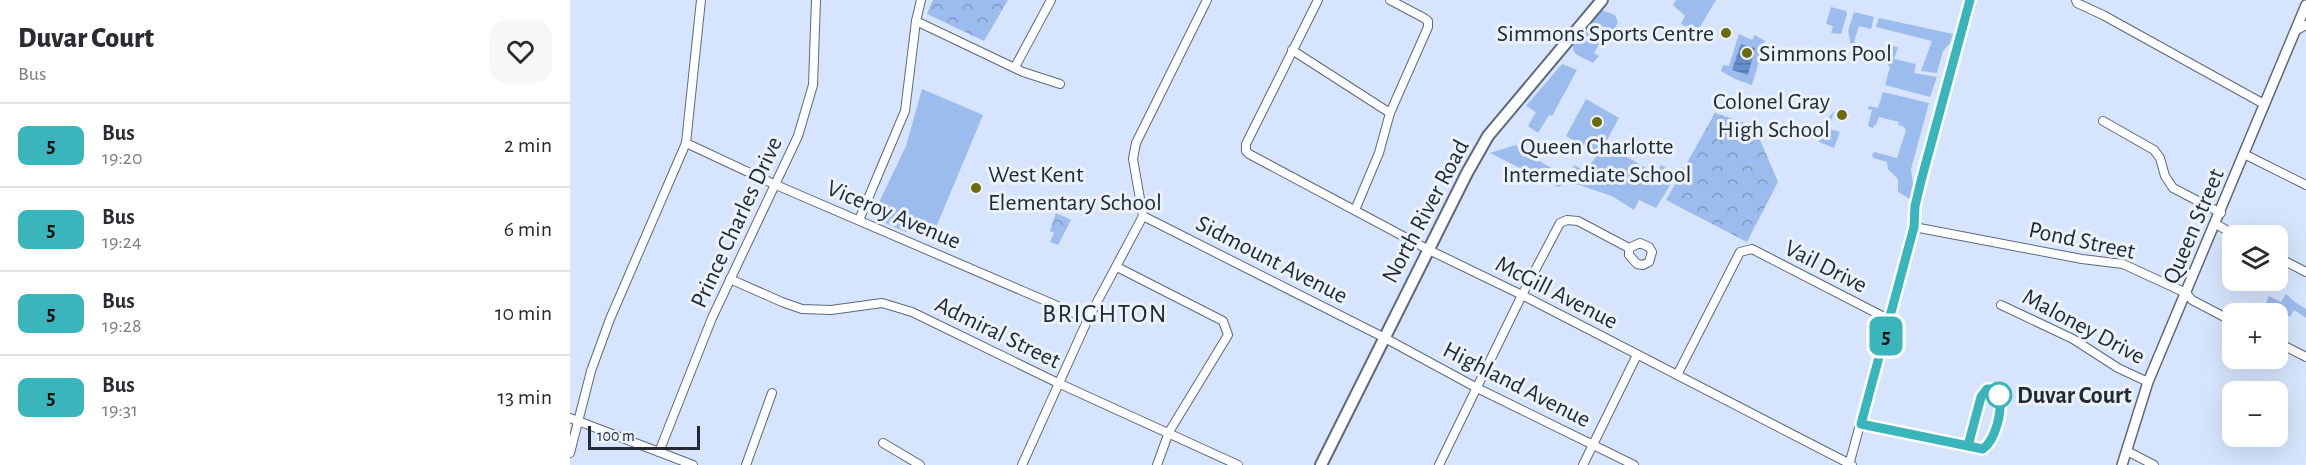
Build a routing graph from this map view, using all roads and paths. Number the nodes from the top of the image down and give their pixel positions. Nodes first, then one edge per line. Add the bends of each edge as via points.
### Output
1 (701, 0) edge
2 (816, 0) edge
3 (921, 0) edge
4 (1051, 0) edge
5 (1207, 0) edge
6 (1318, 0) edge
7 (1390, 0) edge
8 (1602, 0) edge
9 (1970, 0) edge
10 (2076, 0) edge
11 (2295, 0) edge
12 (2306, 6) edge
13 (916, 21) junction
14 (2306, 25) edge
15 (2295, 31) junction
16 (1292, 50) junction
17 (1015, 67) junction
18 (1060, 84) dead end
19 (2264, 104) junction
20 (1390, 112) junction
21 (2103, 121) dead end
22 (686, 143) junction
23 (2244, 154) junction
24 (776, 185) junction
25 (2306, 185) edge
26 (1355, 210) junction
27 (2221, 213) junction
28 (1143, 216) junction
29 (859, 220) junction
30 (2216, 224) junction
31 (1914, 227) junction
32 (2222, 228) edge
33 (1629, 248) dead end
34 (1429, 250) junction
35 (2288, 262) edge
36 (1117, 267) junction
37 (2306, 272) edge
38 (730, 279) junction
39 (2186, 293) junction
40 (1522, 295) junction
41 (2001, 305) dead end
42 (2222, 316) edge
43 (1088, 319) junction
44 (1890, 320) junction
45 (1383, 337) junction
46 (2288, 348) edge
47 (1637, 355) junction
48 (2306, 357) edge
49 (1677, 375) junction
50 (2148, 382) junction
51 (1058, 383) junction
52 (1477, 388) junction
53 (772, 393) dead end
54 (573, 419) edge
55 (1861, 424) junction
56 (1169, 432) junction
57 (883, 443) dead end
58 (1593, 444) junction
59 (1967, 447) junction
60 (2127, 451) junction
61 (570, 453) edge
62 (659, 453) junction
63 (1851, 464) edge
64 (693, 465) edge
65 (746, 465) edge
66 (920, 465) edge
67 (1022, 465) edge
68 (1157, 465) edge
69 (1238, 465) edge
70 (1322, 465) edge
71 (1439, 465) edge
72 (1583, 465) edge
73 (1634, 465) edge
74 (2122, 465) edge
75 (2154, 465) edge

1 - 22 street
2 - 24 street, Prince Charles Drive via 813,85 798,136
3 - 13 street
4 - 17 street
5 - 28 street via 1136,143 1133,159
6 - 16 street
7 - 20 street via 1428,21
8 - 34 main road, North River Road via 1488,136
9 - 31 street via 1916,201
10 - 19 street
11 - 12 street
12 - 15 street, Queen Street
13 - 17 street
13 - 29 street via 905,111
14 - 15 street
15 - 19 street, Queen Street
16 - 20 street
16 - 26 street, McGill Avenue via 1246,151
17 - 18 street
19 - 23 street, Queen Street
20 - 26 street via 1373,169
21 - 27 street via 2154,150 2172,188
22 - 24 street, Viceroy Avenue
22 - 54 street via 610,320
23 - 25 street
23 - 27 street, Queen Street
24 - 29 street, Viceroy Avenue
24 - 38 street, Prince Charles Drive
26 - 34 street, McGill Avenue
27 - 30 street, Queen Street
28 - 36 street
28 - 45 street, Sidmount Avenue
29 - 43 street, Viceroy Avenue
30 - 32 street
30 - 39 street, Queen Street
31 - 39 street, Pond Street via 2123,264
31 - 44 street
33 - 40 street via 1567,219 1553,233
34 - 40 street, McGill Avenue
34 - 45 main road, North River Road
35 - 37 street
36 - 43 street
36 - 56 street via 1223,321 1227,327 1228,334
38 - 51 street, Admiral Street via 802,309 831,310 882,303 912,312
38 - 62 street, Prince Charles Drive
39 - 42 street, Pond Street
39 - 50 street, Queen Street
40 - 47 street, McGill Avenue
40 - 52 street
41 - 50 street, Maloney Drive via 2073,339
43 - 51 street
44 - 49 street, Vail Drive via 1752,249 1744,249
44 - 55 street
45 - 52 street, Highland Avenue
45 - 70 main road, North River Road
46 - 48 street
47 - 49 street, McGill Avenue
47 - 58 street
49 - 63 street, McGill Avenue
50 - 60 street, Queen Street
51 - 56 street, Admiral Street
51 - 67 street
52 - 58 street, Highland Avenue
52 - 71 street
53 - 65 street
54 - 61 street
54 - 62 street
55 - 59 street
55 - 63 street
56 - 68 street
56 - 69 street, Admiral Street
57 - 66 street
58 - 72 street
58 - 73 street, Highland Avenue
59 - 59 street via 1983,449 1994,430 2001,401 1993,389 1987,389 1981,397
60 - 74 street, Queen Street
60 - 75 street
62 - 64 street

